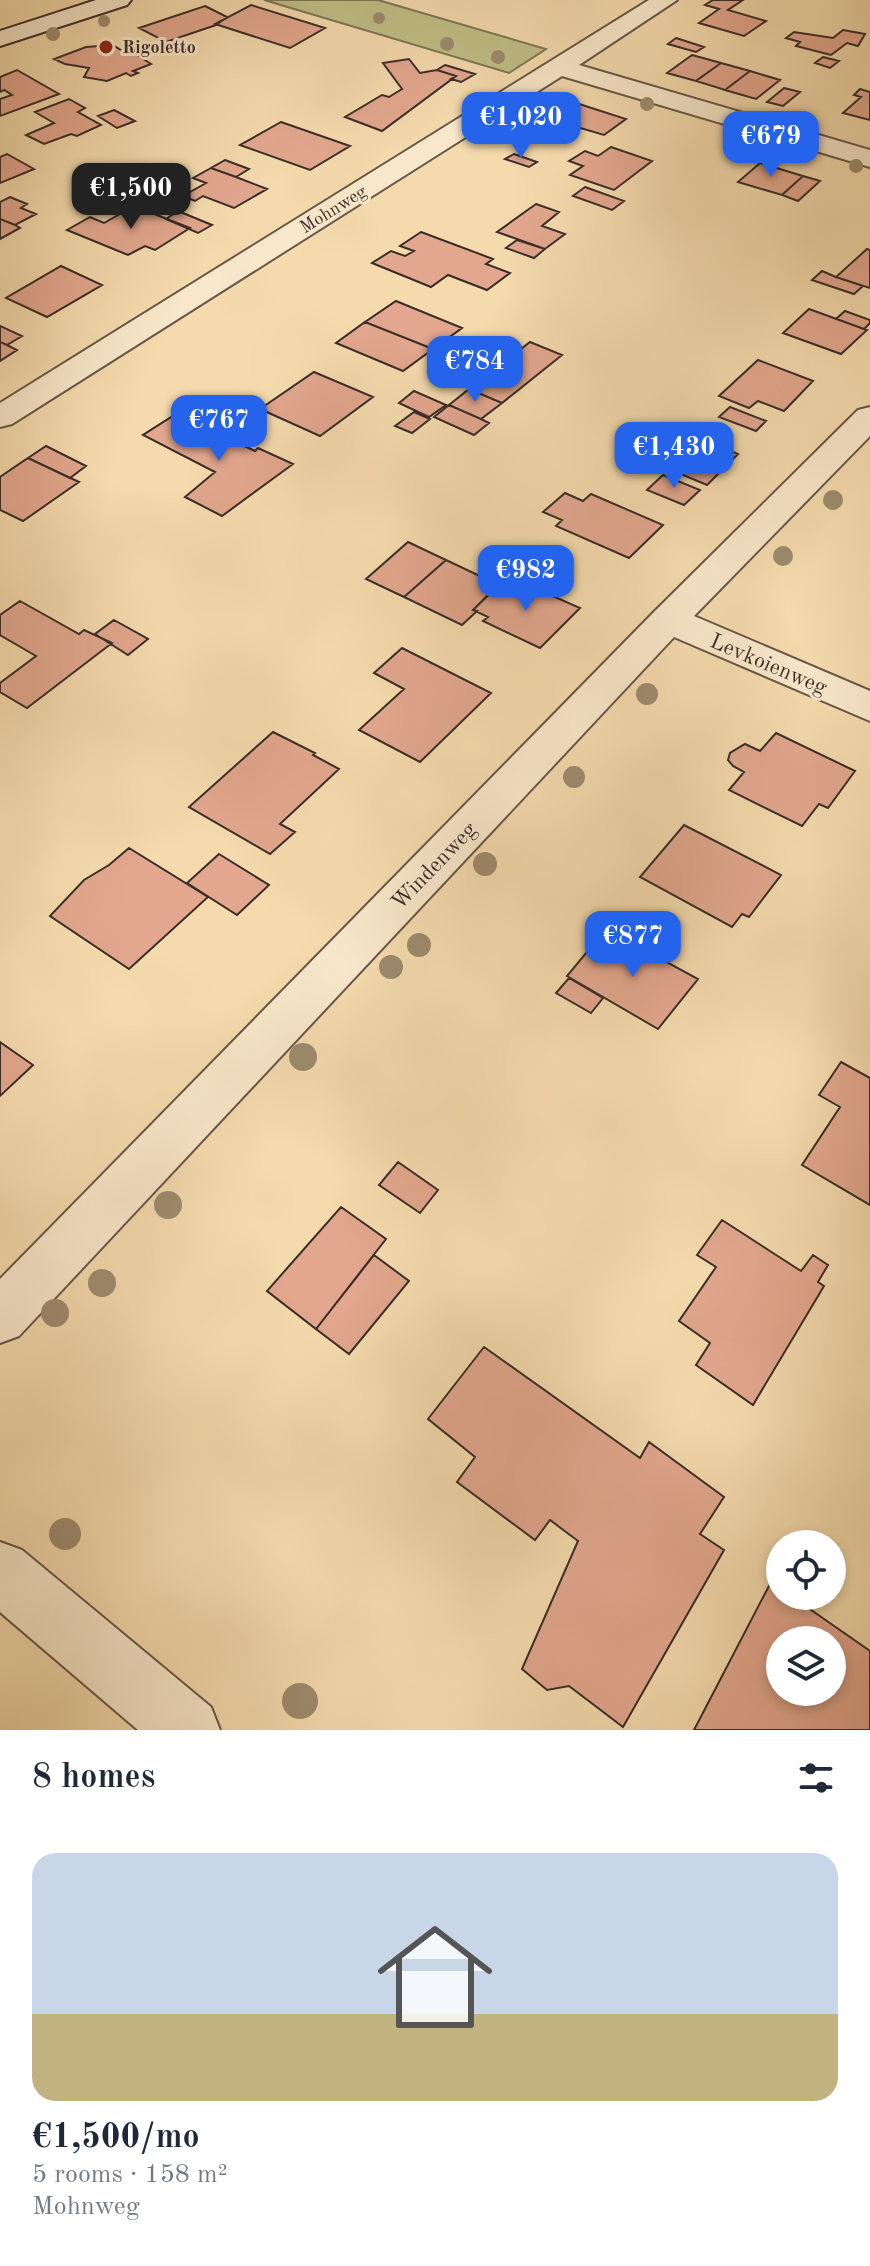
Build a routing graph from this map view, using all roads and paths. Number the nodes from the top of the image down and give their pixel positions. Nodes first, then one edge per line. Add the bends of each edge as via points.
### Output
1 (119, 0) edge
2 (665, 0) edge
3 (0, 39) edge
4 (559, 67) junction
5 (870, 159) edge
6 (0, 417) edge
7 (870, 417) edge
8 (668, 620) junction
9 (870, 707) edge
10 (0, 1317) edge
11 (0, 1572) edge
12 (188, 1730) edge

1 - 3 street
2 - 4 street, Mohnweg
4 - 5 street
4 - 6 street, Mohnweg
7 - 8 street, Windenweg
8 - 9 street, Levkoienweg
8 - 10 street, Windenweg
11 - 12 street

